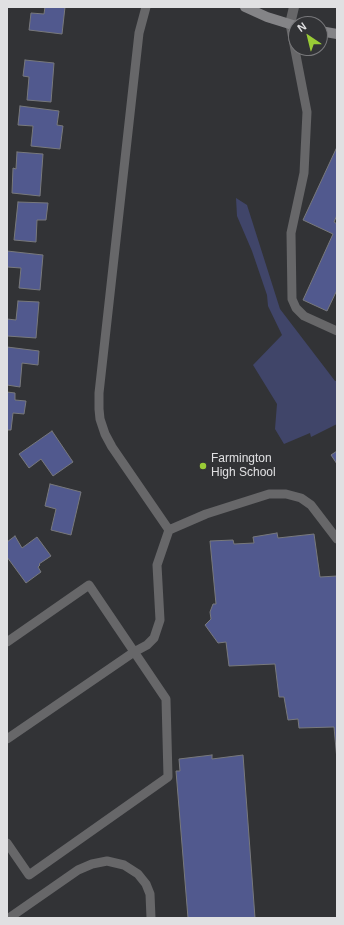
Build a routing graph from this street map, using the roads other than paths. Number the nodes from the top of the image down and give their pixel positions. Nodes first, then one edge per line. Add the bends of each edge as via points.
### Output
1 (146, 7) edge
2 (245, 7) edge
3 (288, 23) edge
4 (298, 56) edge
5 (337, 331) edge
6 (169, 530) junction
7 (337, 539) edge
8 (7, 642) edge
9 (134, 652) junction
10 (7, 739) edge
11 (7, 843) edge
12 (9, 918) edge
13 (151, 918) edge

1 - 6 lane via 139,33 99,409 105,434 112,447
2 - 3 street
4 - 5 lane via 307,112 304,173 291,233 292,300 304,316
6 - 7 lane via 206,514 269,494 286,494 301,498 311,505
6 - 9 lane via 157,564 160,620 154,638
8 - 9 lane via 89,585
9 - 10 lane
9 - 11 lane via 166,699 168,777 29,875
12 - 13 lane via 78,870 107,861 124,865 138,874 146,884 150,894

